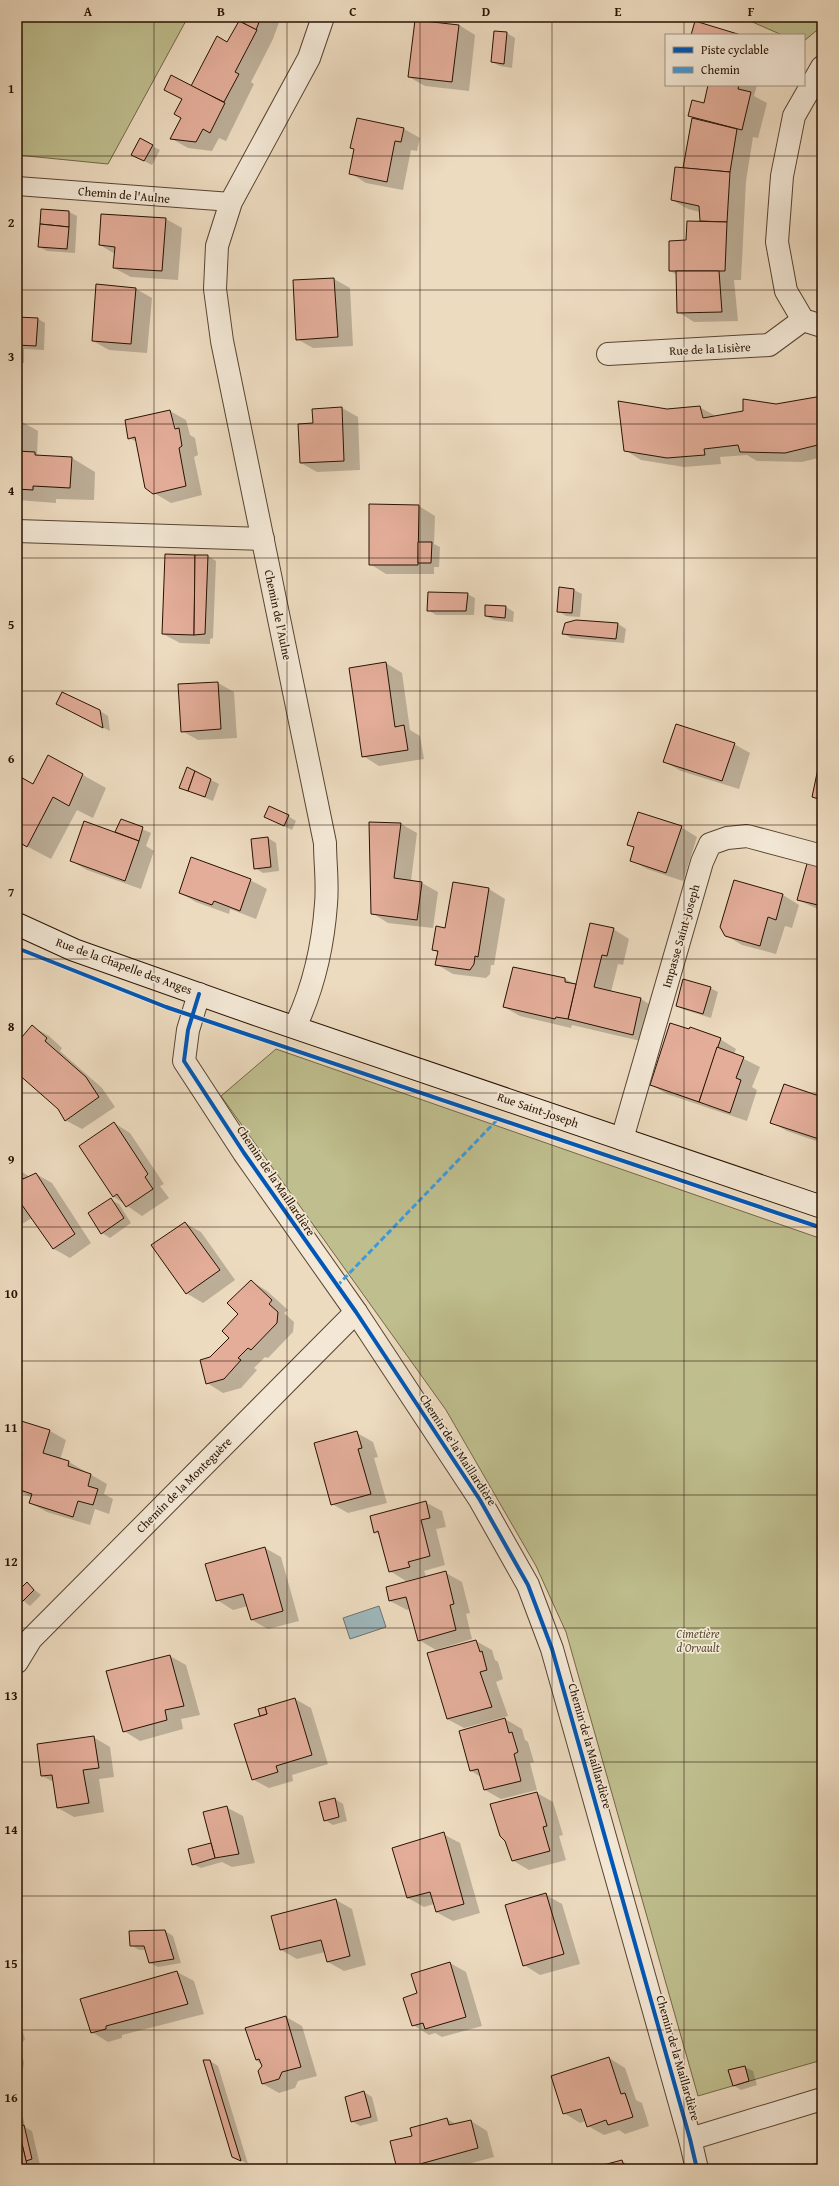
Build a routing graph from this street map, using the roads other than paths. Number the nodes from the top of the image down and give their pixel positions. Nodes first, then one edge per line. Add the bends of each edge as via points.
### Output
1 (323, 17) edge
2 (822, 67) edge
3 (17, 186) edge
4 (231, 202) junction
5 (813, 323) edge
6 (608, 354) dead end
7 (17, 531) edge
8 (263, 539) junction
9 (822, 856) edge
10 (17, 924) edge
11 (199, 994) junction
12 (255, 1014) joint
13 (295, 1027) junction
14 (622, 1139) junction
15 (822, 1207) edge
16 (356, 1312) junction
17 (24, 1636) edge
18 (17, 1662) edge
19 (822, 2099) edge
20 (690, 2139) junction
21 (697, 2169) edge

1 - 4 street, Chemin de l'Aulne via 308,58
2 - 5 street via 794,116 782,176 777,242 786,291
3 - 4 lane, Chemin de l'Aulne
4 - 8 street, Chemin de l'Aulne via 217,246 215,289 222,341
5 - 6 street, Rue de la Lisière via 769,346
7 - 8 street
8 - 13 street, Chemin de l'Aulne via 325,843 326,903 317,964 305,1006
9 - 14 street, Impasse Saint-Joseph via 747,836 727,838 710,844 702,862
10 - 11 street, Rue de la Chapelle des Anges via 74,950
11 - 12 street, Rue de la Chapelle des Anges
11 - 16 street, Chemin de la Maillardière via 188,1030 184,1061 244,1153
12 - 13 street, Rue Saint-Joseph
13 - 14 street, Rue Saint-Joseph
14 - 15 street, Rue Saint-Joseph
16 - 17 street, Chemin de la Monteguère
16 - 20 street, Chemin de la Maillardière via 480,1500 528,1585 552,1649
17 - 18 street, Chemin de la Monteguère
19 - 20 street
20 - 21 street, Chemin de la Maillardière

